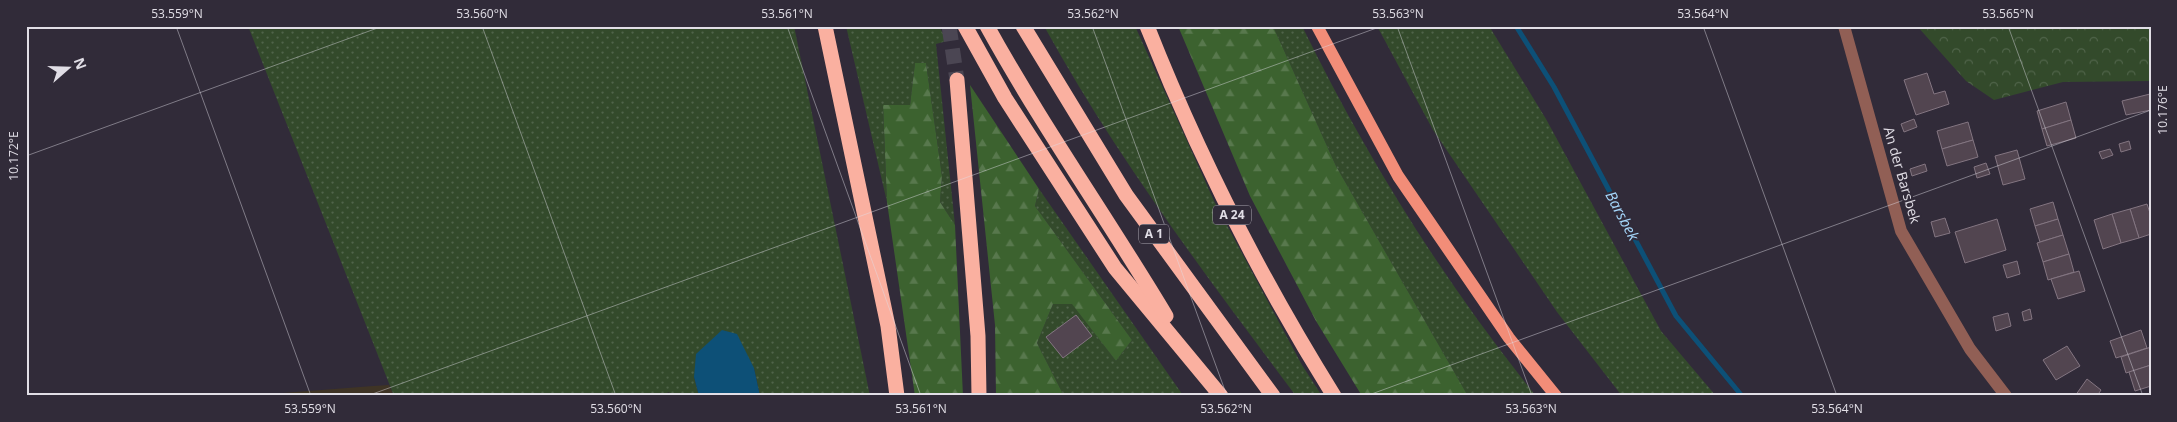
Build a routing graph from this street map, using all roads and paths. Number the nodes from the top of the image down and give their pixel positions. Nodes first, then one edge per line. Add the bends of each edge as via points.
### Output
1 (825, 26) edge
2 (965, 26) edge
3 (986, 26) edge
4 (1023, 26) edge
5 (1147, 26) edge
6 (1317, 26) edge
7 (1844, 26) edge
8 (957, 80) tunnel mouth
9 (1189, 354) junction
10 (898, 396) edge
11 (979, 396) edge
12 (1221, 396) edge
13 (1273, 396) edge
14 (1334, 396) edge
15 (1556, 396) edge
16 (2006, 396) edge

1 - 10 highway via 888,326
2 - 9 highway, A 1 via 1005,98 1115,268
3 - 9 highway, A 1 via 1020,86
4 - 13 highway, A 1 via 1126,195
5 - 14 highway, A 24 via 1227,205 1291,326
6 - 15 main road via 1398,176 1509,338
7 - 16 street, An der Barsbek via 1901,231 1970,349
8 - 11 highway via 978,336
9 - 12 highway, A 1

